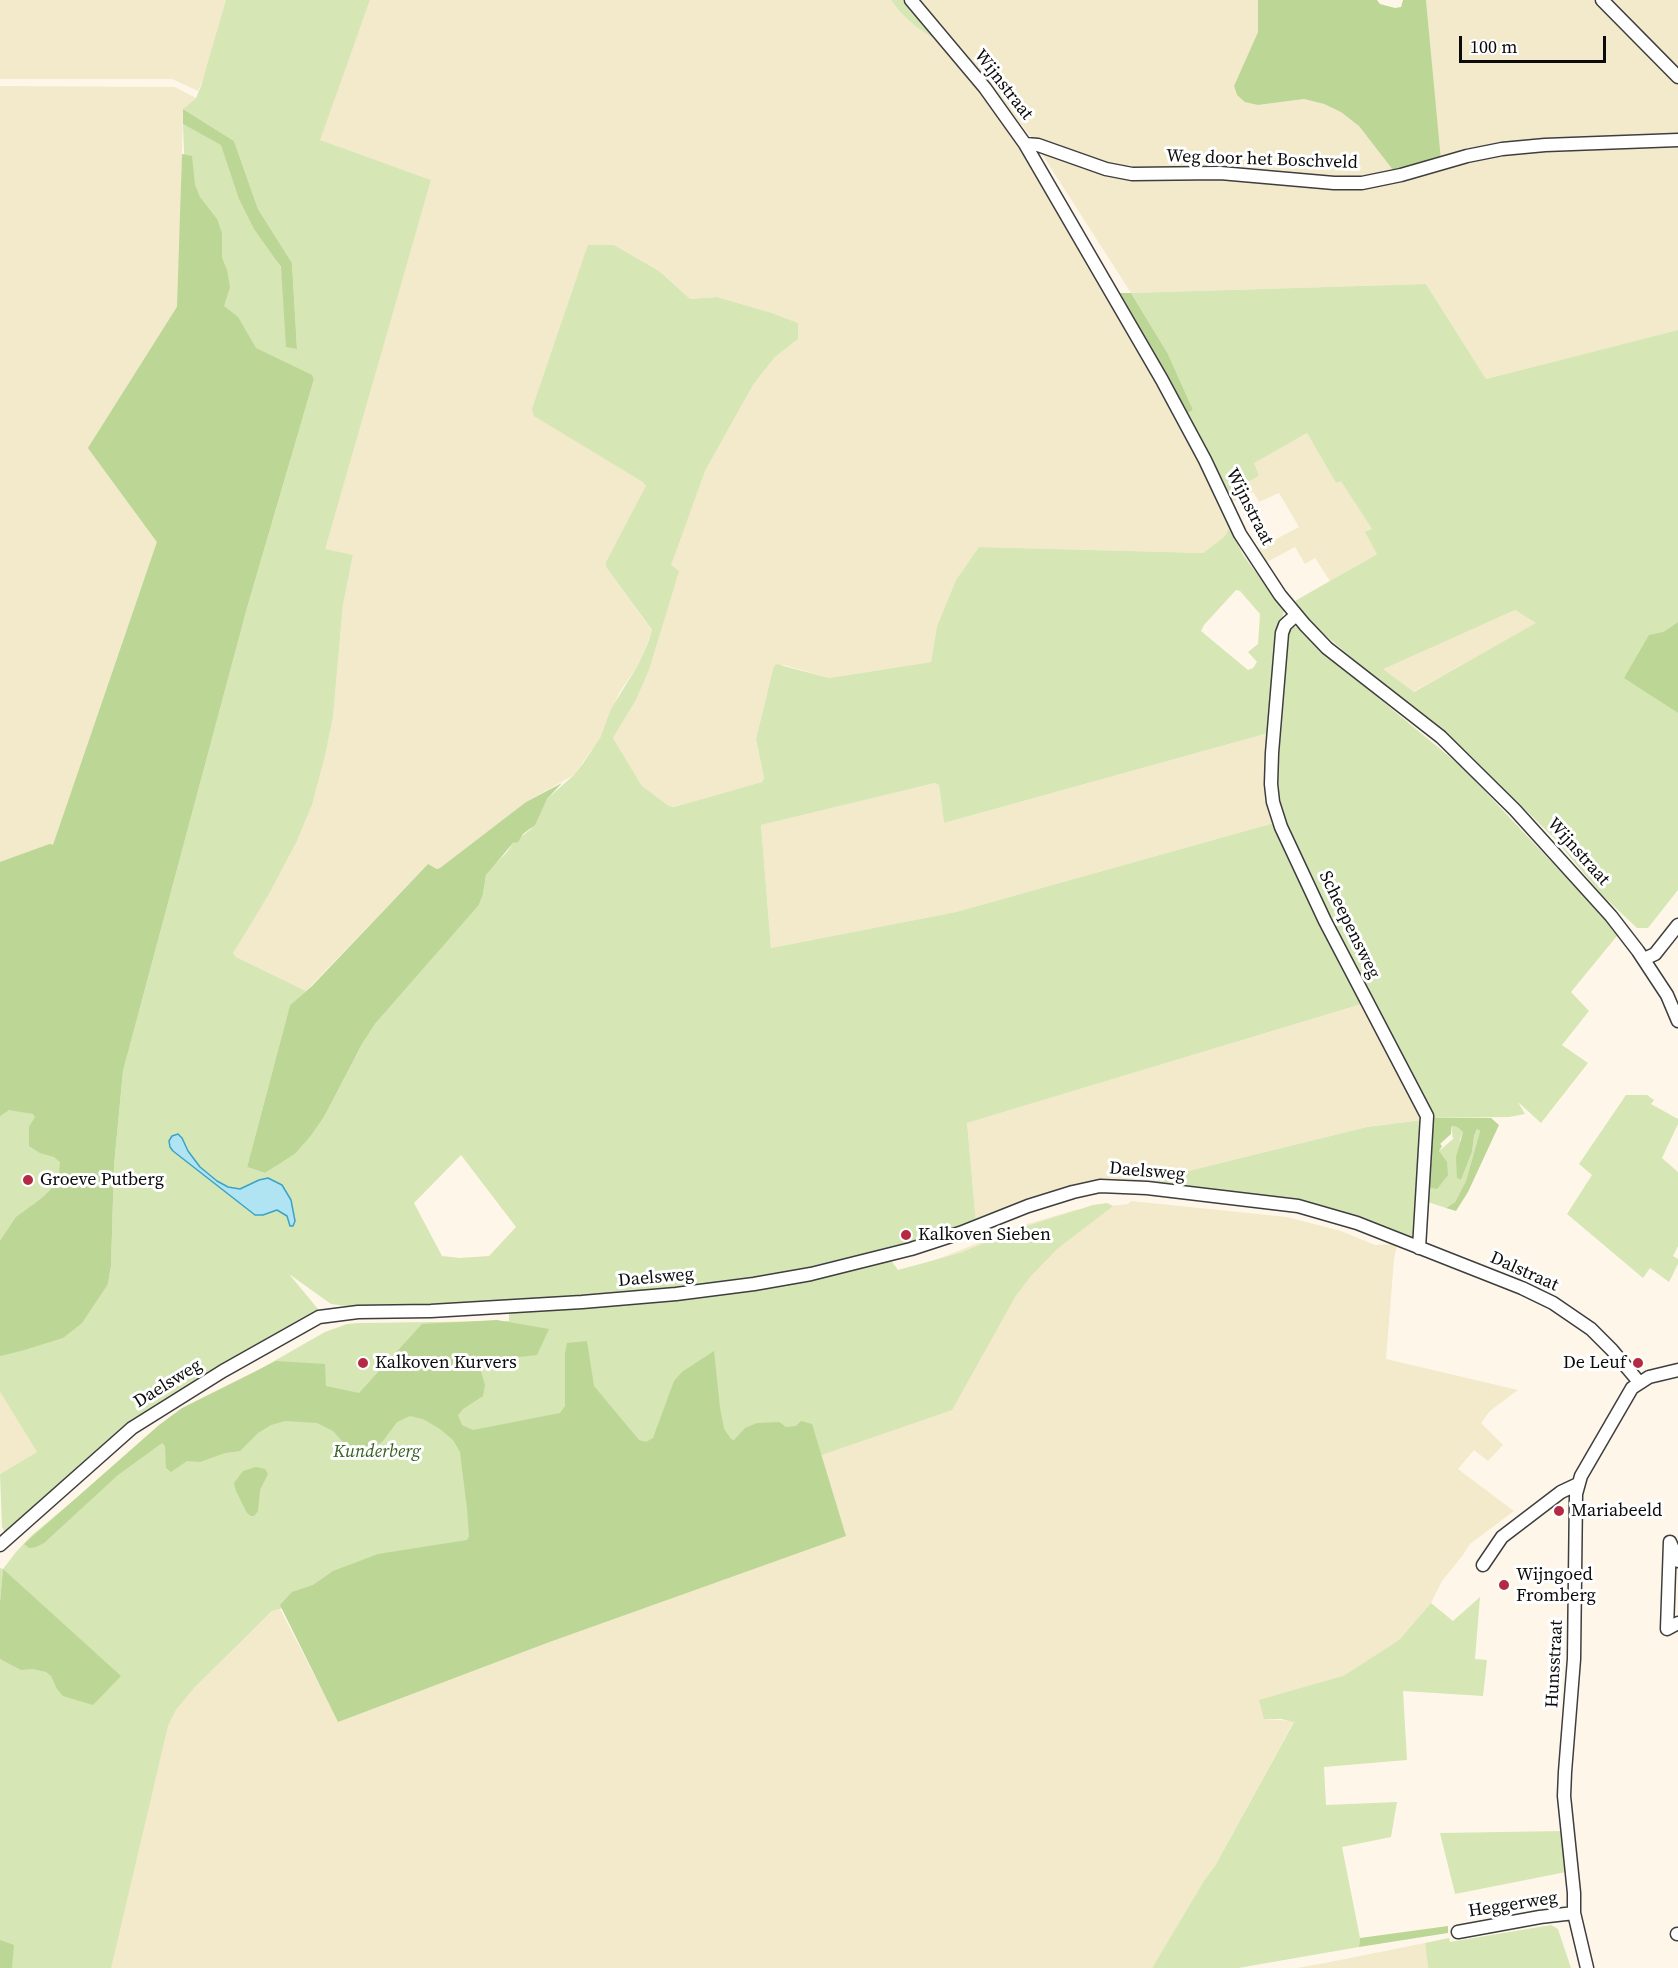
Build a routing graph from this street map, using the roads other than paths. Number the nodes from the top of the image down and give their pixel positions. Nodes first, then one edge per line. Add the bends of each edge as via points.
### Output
1 (911, 0) edge
2 (1602, 0) edge
3 (1678, 76) edge
4 (1678, 140) edge
5 (1025, 144) junction
6 (1296, 615) junction
7 (1678, 925) edge
8 (1644, 959) junction
9 (1678, 1021) edge
10 (1371, 1228) joint
11 (1419, 1248) junction
12 (1678, 1370) edge
13 (1639, 1382) junction
14 (1578, 1484) junction
15 (0, 1545) edge
16 (1678, 1560) edge
17 (1483, 1565) dead end
18 (1678, 1623) edge
19 (1574, 1913) junction
20 (1458, 1932) dead end
21 (1587, 1968) edge

1 - 5 street, Wijnstraat via 985,88
2 - 3 street
4 - 5 street, Weg door het Boschveld via 1502,149 1369,183 1220,173 1132,174 1106,169 1038,144
5 - 6 street, Wijnstraat via 1162,380 1252,554
6 - 8 street, Wijnstraat via 1340,659 1442,737 1479,772 1579,879
6 - 11 street, Scheepensweg via 1283,628 1280,646 1271,773 1273,802 1325,921 1427,1116
7 - 8 street via 1655,954
8 - 9 street, Wijnstraat
10 - 11 street, Dalstraat
10 - 15 street, Daelsweg via 1298,1206 1100,1186 1028,1206 911,1250 754,1284 582,1302 330,1314 308,1321 132,1428
11 - 13 street, Dalstraat via 1521,1288 1566,1311 1602,1340
12 - 13 street
13 - 14 street, Hunsstraat via 1629,1390
14 - 17 street via 1502,1537
14 - 19 street, Hunsstraat via 1574,1668 1564,1779
16 - 18 street via 1670,1542 1667,1629
19 - 20 street, Heggerweg
19 - 21 street, Hunsstraat

